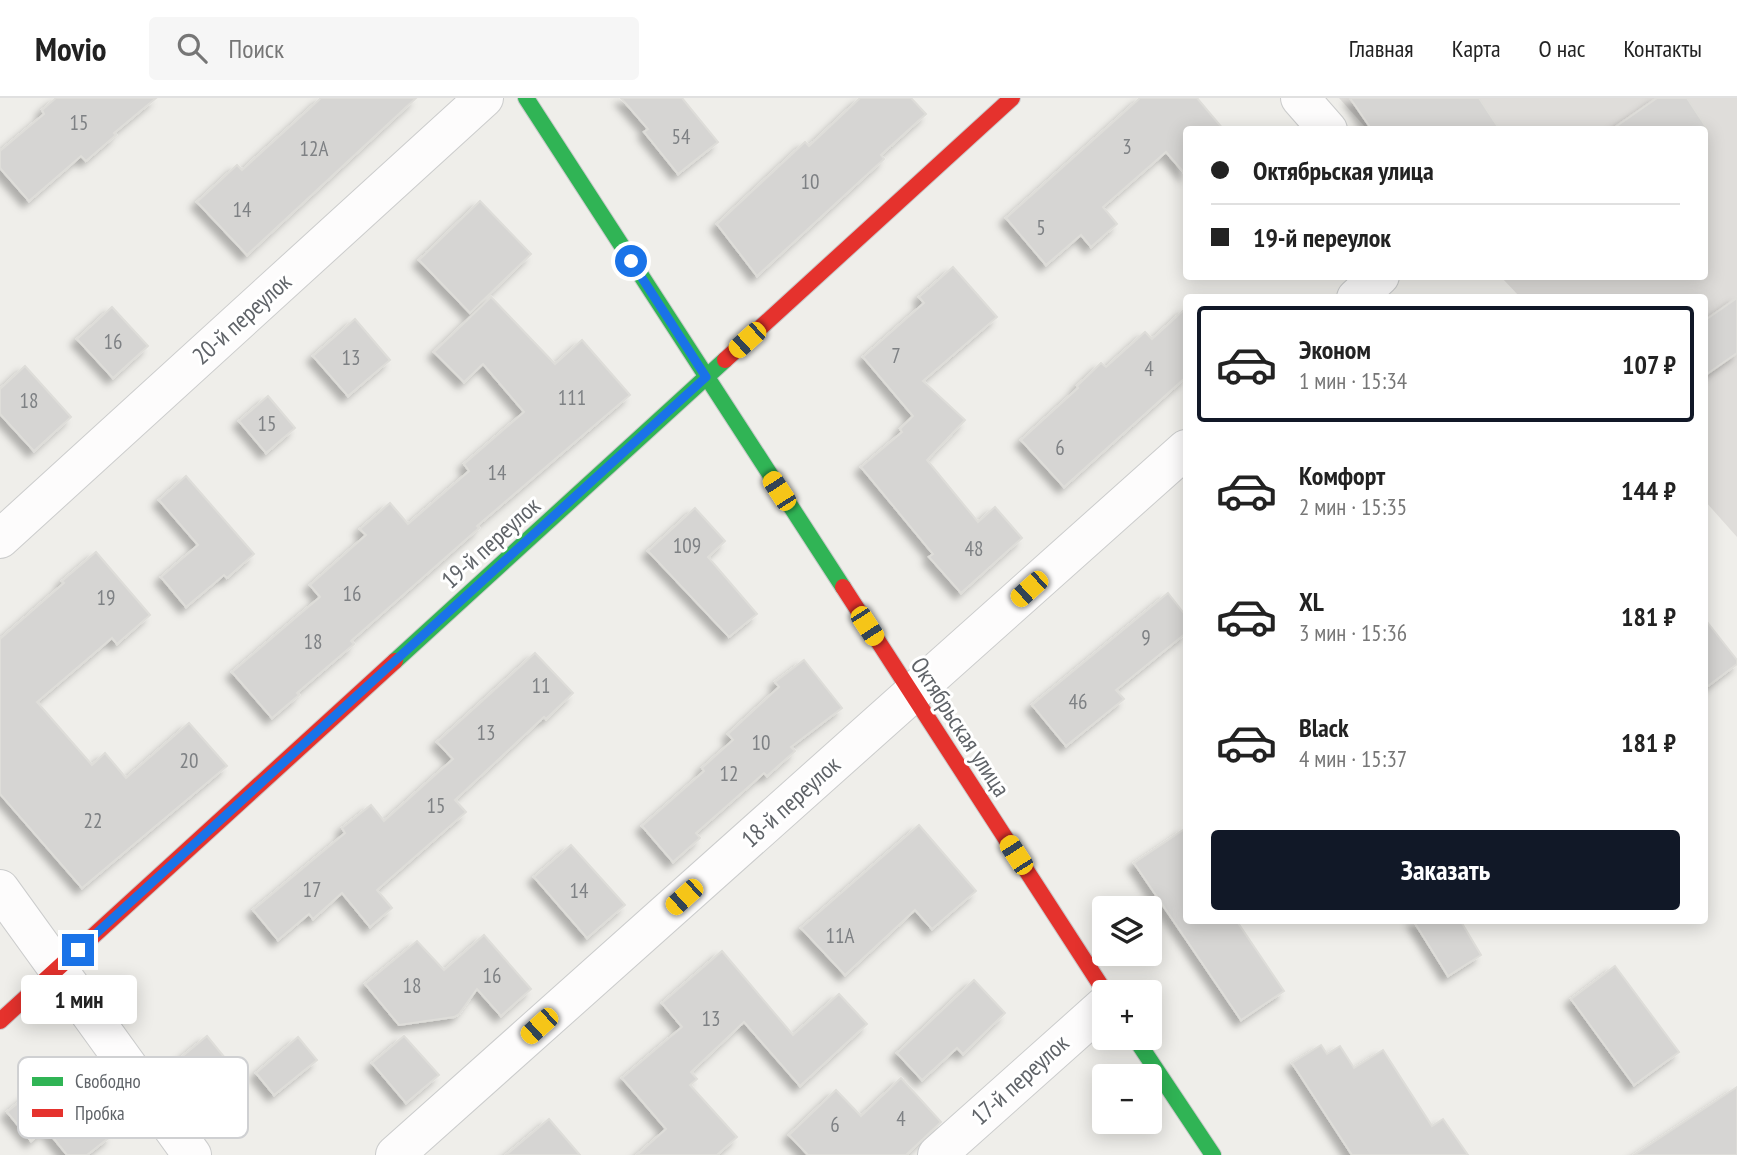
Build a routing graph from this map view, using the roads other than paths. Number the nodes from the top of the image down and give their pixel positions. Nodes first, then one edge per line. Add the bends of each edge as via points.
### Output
1 (484, 98) edge
2 (526, 98) edge
3 (1012, 98) edge
4 (1300, 98) edge
5 (1324, 126) edge
6 (1376, 280) edge
7 (1360, 294) edge
8 (706, 377) junction
9 (1183, 452) edge
10 (0, 539) edge
11 (911, 694) junction
12 (0, 889) edge
13 (58, 969) junction
14 (1097, 980) edge
15 (1092, 1017) edge
16 (0, 1021) edge
17 (1143, 1050) edge
18 (121, 1057) edge
19 (180, 1138) edge
20 (192, 1155) edge
21 (395, 1155) edge
22 (937, 1155) edge
23 (1213, 1155) edge

1 - 10 street, 20-й переулок
2 - 8 street, Октябрьская улица
3 - 8 street, 19-й переулок
4 - 5 street
6 - 7 street
8 - 11 street, Октябрьская улица
8 - 13 street, 19-й переулок
9 - 11 street, 18-й переулок
11 - 14 street, Октябрьская улица
11 - 21 street, 18-й переулок
12 - 13 street
13 - 16 street, 19-й переулок
13 - 18 street
15 - 22 street, 17-й переулок
17 - 23 street
19 - 20 street

